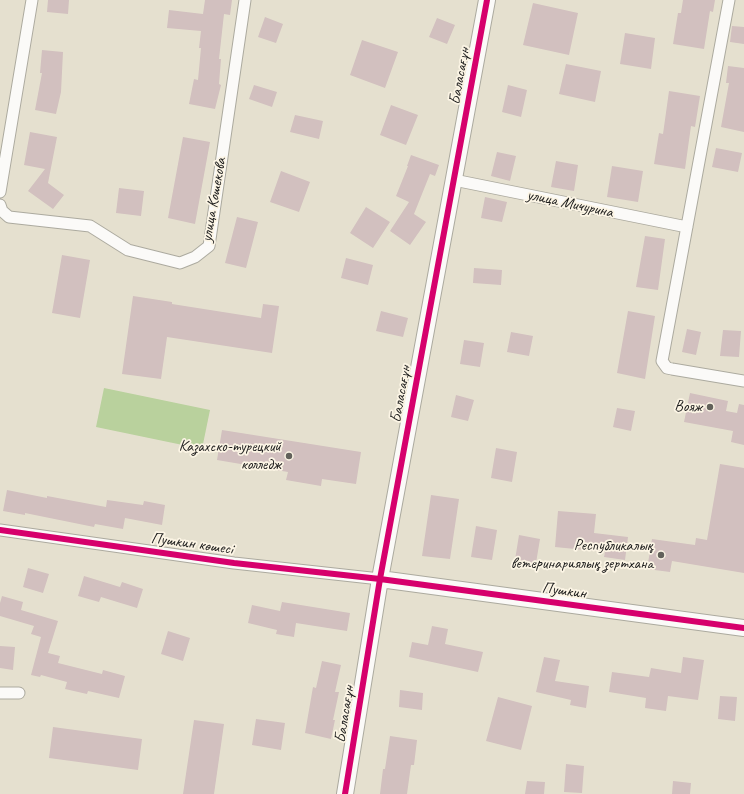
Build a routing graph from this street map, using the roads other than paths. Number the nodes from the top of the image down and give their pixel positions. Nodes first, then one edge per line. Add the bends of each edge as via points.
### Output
1 (32, 0) edge
2 (245, 0) edge
3 (487, 0) edge
4 (729, 0) edge
5 (454, 180) junction
6 (0, 192) edge
7 (0, 205) edge
8 (686, 227) junction
9 (744, 381) edge
10 (0, 530) edge
11 (380, 579) junction
12 (744, 628) edge
13 (0, 693) edge
14 (19, 693) dead end
15 (345, 794) edge

1 - 6 street
2 - 7 street, улица Кошекова via 209,246 195,257 180,263 128,250 90,226 9,217
3 - 5 street, Баласағұн
4 - 8 street
5 - 8 street, улица Мичурина
5 - 11 street, Баласағұн
8 - 9 street via 662,361 667,368
10 - 11 street, Пушкин көшесі via 234,563
11 - 12 street, Пушкин
11 - 15 street, Баласағұн
13 - 14 street

